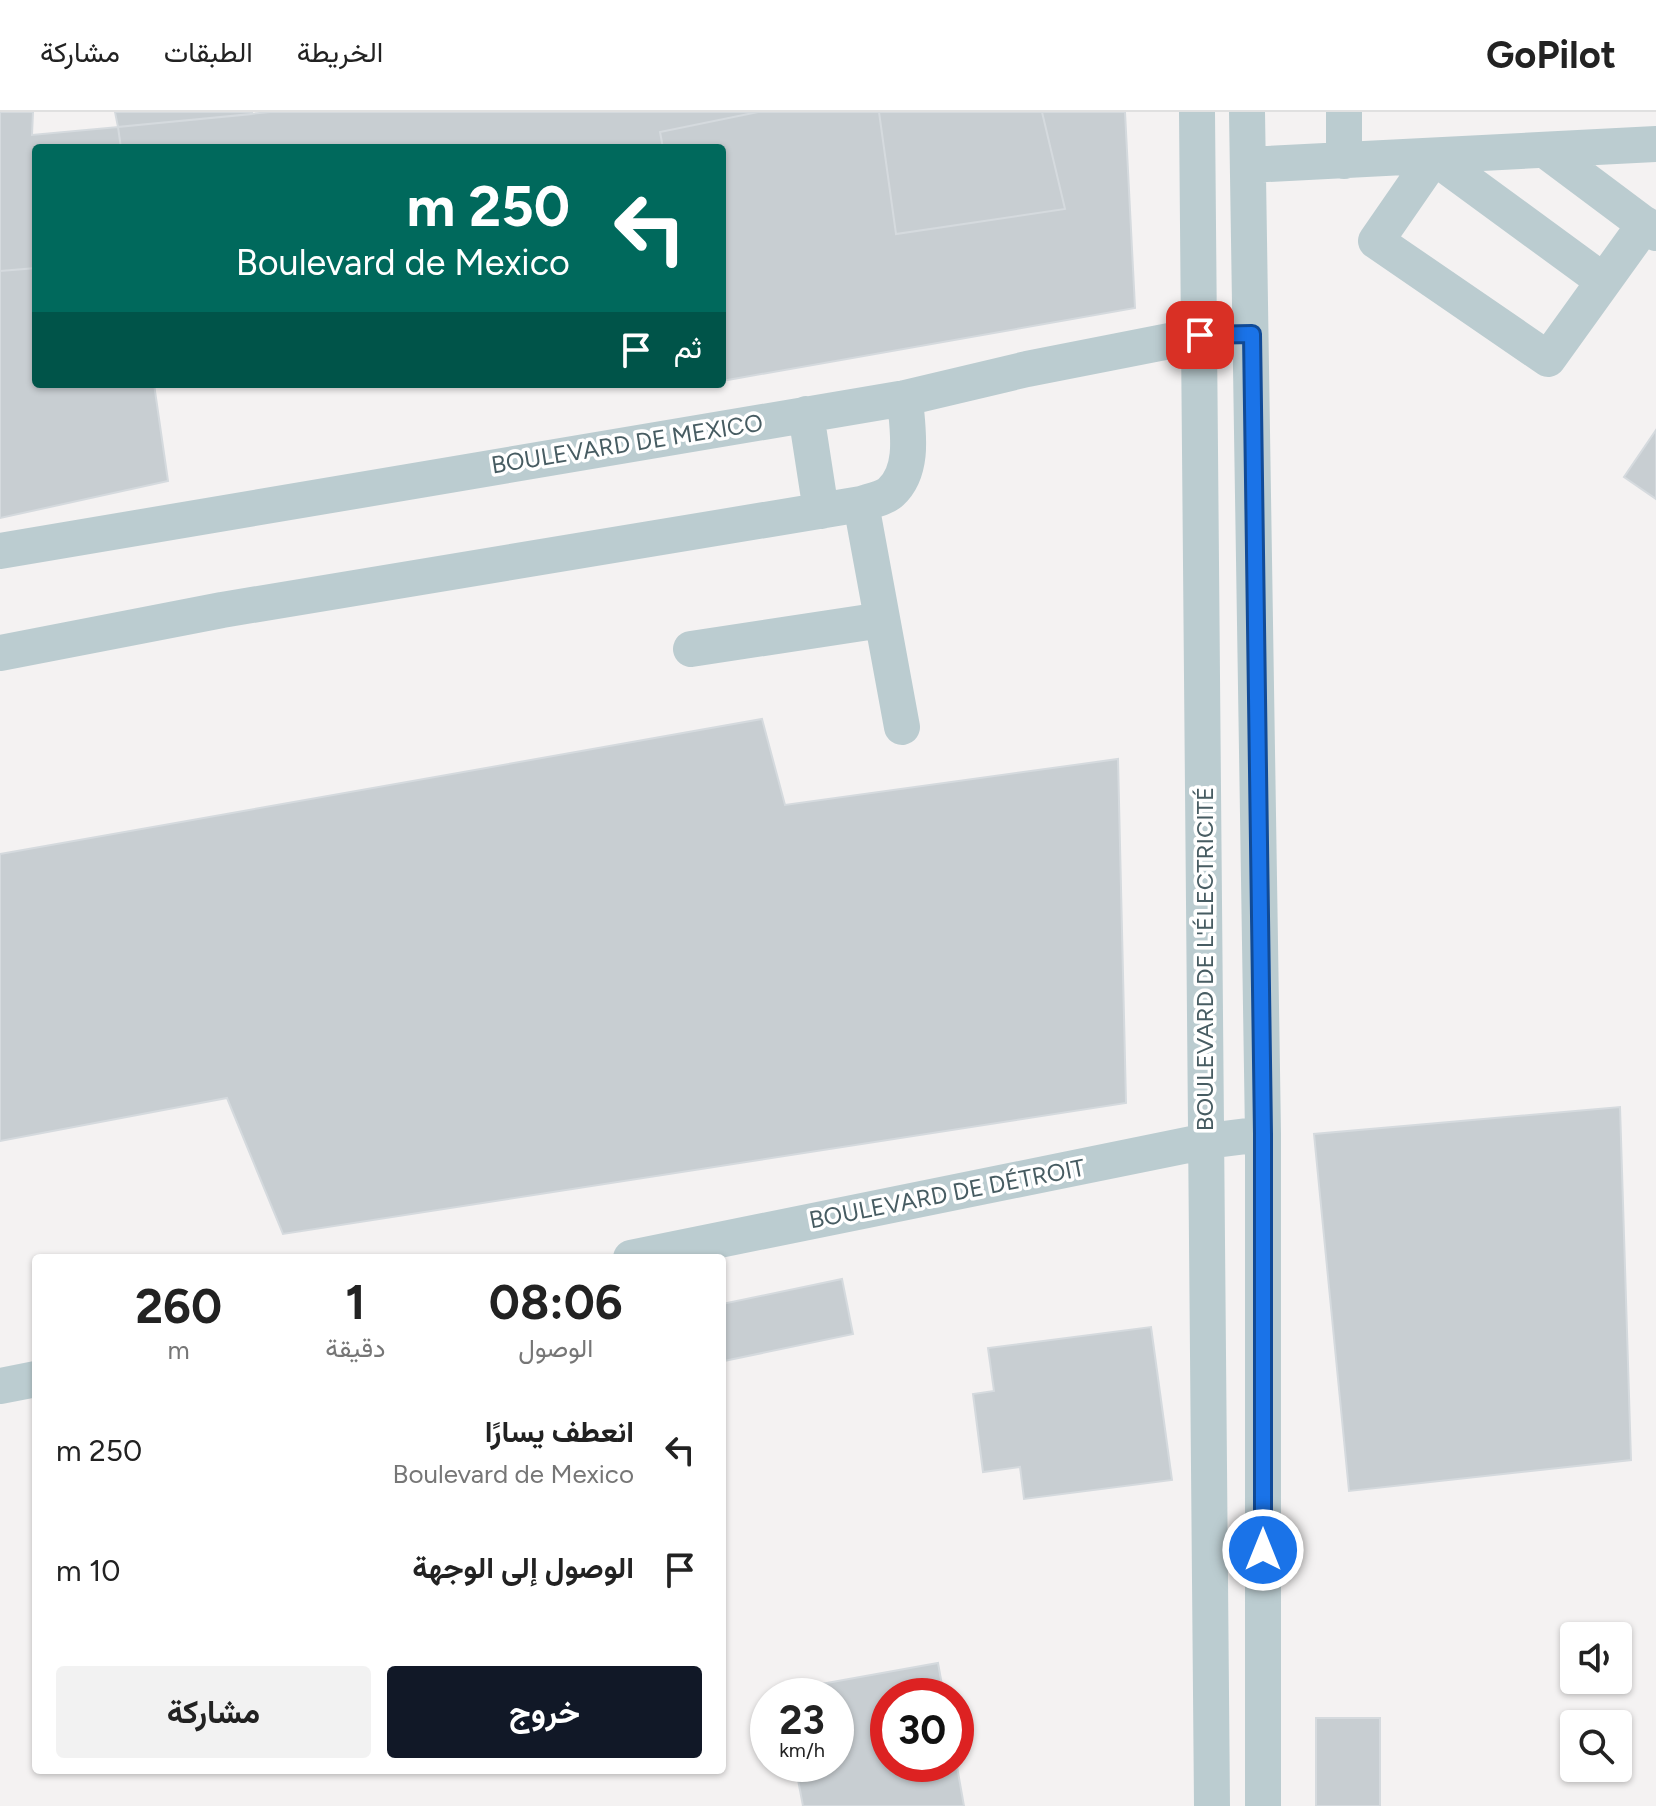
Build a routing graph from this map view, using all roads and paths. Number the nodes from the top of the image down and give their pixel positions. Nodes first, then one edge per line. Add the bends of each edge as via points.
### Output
1 (1197, 112) edge
2 (1247, 112) edge
3 (1344, 112) edge
4 (1656, 144) edge
5 (1545, 150) junction
6 (1434, 157) junction
7 (1344, 161) junction
8 (1248, 165) junction
9 (1650, 228) edge
10 (1602, 280) junction
11 (1252, 334) junction
12 (1200, 335) junction
13 (905, 398) junction
14 (806, 414) junction
15 (861, 504) junction
16 (821, 511) junction
17 (0, 551) edge
18 (882, 620) junction
19 (691, 649) dead end
20 (0, 653) edge
21 (902, 727) dead end
22 (1263, 1134) junction
23 (1207, 1141) junction
24 (651, 1254) edge
25 (32, 1380) edge
26 (0, 1386) edge
27 (1212, 1806) edge
28 (1263, 1806) edge

1 - 12 street, BOULEVARD DE L'ÉLECTRICITÉ
2 - 8 street
3 - 7 street
4 - 5 street
5 - 6 street
5 - 9 street
6 - 7 street
6 - 10 street
6 - 10 street via 1376,241 1548,359
7 - 8 street
8 - 11 street
9 - 10 street
11 - 12 street, BOULEVARD DE MEXICO
11 - 22 street
12 - 13 street, BOULEVARD DE MEXICO
12 - 23 street, BOULEVARD DE L'ÉLECTRICITÉ
13 - 14 street, BOULEVARD DE MEXICO
13 - 15 street via 909,458 891,494
14 - 16 street
14 - 17 street, BOULEVARD DE MEXICO
15 - 16 street
15 - 18 street
16 - 20 street via 222,610
18 - 19 street
18 - 21 street
22 - 23 street, BOULEVARD DE DÉTROIT
22 - 28 street
23 - 24 street, BOULEVARD DE DÉTROIT
23 - 27 street, BOULEVARD DE L'ÉLECTRICITÉ
25 - 26 street

